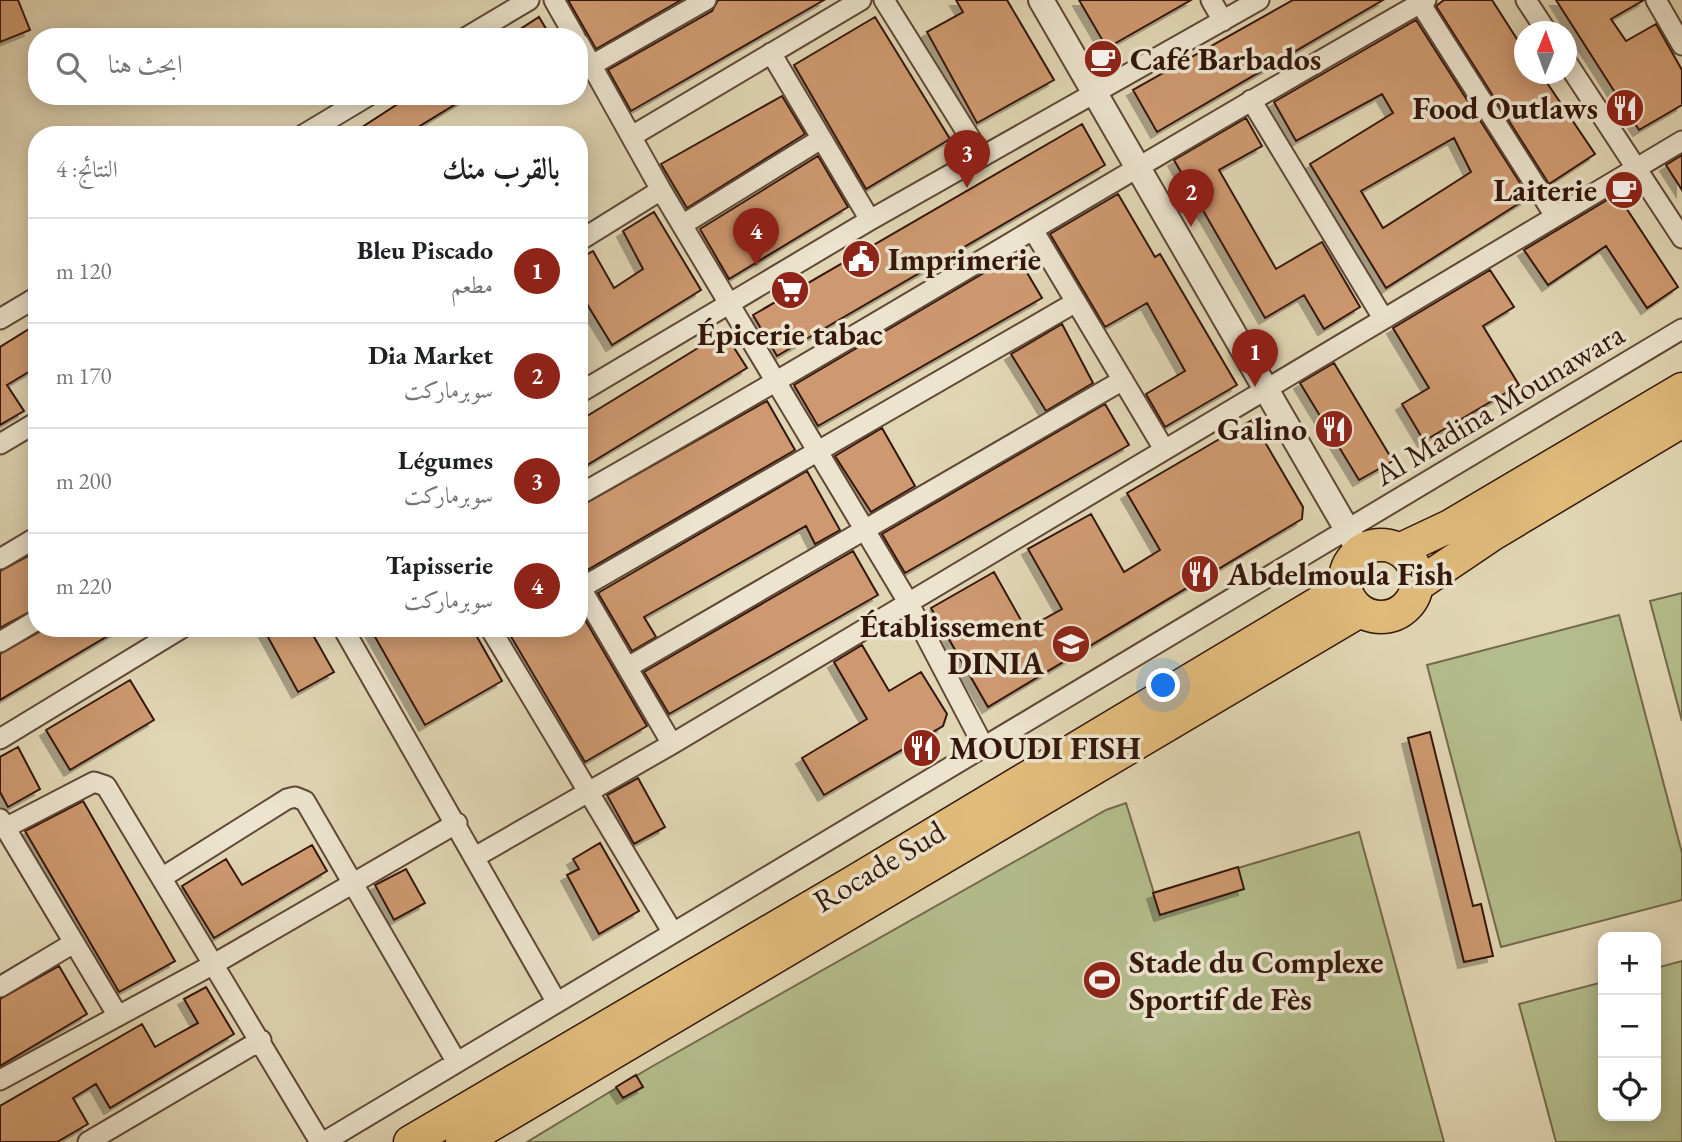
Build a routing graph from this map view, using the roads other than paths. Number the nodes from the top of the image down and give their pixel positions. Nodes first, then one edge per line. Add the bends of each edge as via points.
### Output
1 (528, 0) edge
2 (554, 0) edge
3 (706, 0) edge
4 (862, 0) edge
5 (884, 0) edge
6 (1041, 0) edge
7 (1211, 0) edge
8 (1259, 0) edge
9 (1526, 0) edge
10 (1656, 0) edge
11 (1423, 2) edge
12 (1223, 21) junction
13 (1540, 21) edge
14 (1676, 23) edge
15 (482, 28) edge
16 (570, 28) edge
17 (1682, 45) edge
18 (771, 52) junction
19 (588, 58) edge
20 (592, 65) junction
21 (1577, 77) edge
22 (1094, 92) junction
23 (1251, 100) junction
24 (353, 105) edge
25 (318, 126) edge
26 (632, 136) junction
27 (821, 139) junction
28 (1682, 141) edge
29 (982, 157) junction
30 (1138, 167) junction
31 (1637, 167) junction
32 (662, 190) junction
33 (1555, 216) junction
34 (870, 220) junction
35 (682, 225) junction
36 (1033, 230) junction
37 (588, 236) edge
38 (1682, 238) edge
39 (729, 301) junction
40 (28, 302) edge
41 (1076, 302) junction
42 (1382, 318) junction
43 (0, 319) edge
44 (1682, 329) edge
45 (1123, 380) junction
46 (779, 382) junction
47 (588, 387) edge
48 (1266, 388) junction
49 (1682, 389) edge
50 (1682, 421) edge
51 (28, 427) edge
52 (0, 444) edge
53 (1164, 449) junction
54 (818, 452) junction
55 (588, 490) edge
56 (866, 530) junction
57 (1354, 541) junction
58 (28, 542) edge
59 (1399, 550) junction
60 (0, 559) edge
61 (588, 581) edge
62 (1416, 586) junction
63 (1353, 599) junction
64 (588, 600) edge
65 (908, 602) junction
66 (28, 624) edge
67 (2, 637) edge
68 (167, 637) edge
69 (352, 637) edge
70 (495, 637) edge
71 (628, 667) junction
72 (0, 739) edge
73 (672, 744) junction
74 (984, 747) junction
75 (588, 792) junction
76 (457, 823) junction
77 (3, 824) edge
78 (475, 857) junction
79 (163, 877) junction
80 (355, 882) junction
81 (673, 933) junction
82 (72, 944) junction
83 (214, 964) junction
84 (0, 987) edge
85 (556, 1001) junction
86 (118, 1016) junction
87 (261, 1040) junction
88 (456, 1061) junction
89 (0, 1080) edge
90 (88, 1142) edge
91 (322, 1142) edge
92 (410, 1142) edge
93 (462, 1142) edge

1 - 15 street
2 - 16 street
3 - 20 street
4 - 18 street
5 - 29 street
6 - 22 street
7 - 12 street
8 - 12 street
9 - 13 street
10 - 14 street
11 - 23 street
11 - 33 street
12 - 22 street
14 - 17 street
18 - 26 street
18 - 27 street
19 - 20 street
20 - 26 street
21 - 31 street
22 - 29 street
22 - 30 street
23 - 30 street
23 - 42 street
24 - 25 street
26 - 32 street
27 - 34 street
27 - 35 street
28 - 31 street
29 - 34 street
30 - 36 street
30 - 48 street
31 - 33 street
31 - 38 street
32 - 35 street
32 - 37 street
33 - 42 street
34 - 39 street
35 - 39 street
36 - 41 street
36 - 46 street
39 - 46 street
39 - 47 street
40 - 43 street
41 - 45 street
41 - 54 street
42 - 48 street
44 - 57 street, Al Madina Mounawara
45 - 53 street
45 - 56 street
46 - 54 street
46 - 55 street
48 - 53 street
48 - 57 street
49 - 59 highway via 1450,526
50 - 62 highway
51 - 52 street
53 - 65 street
54 - 56 street
54 - 61 street
56 - 65 street
56 - 71 street
57 - 59 highway
57 - 63 highway via 1348,567
57 - 74 street, Al Madina Mounawara
58 - 60 street
59 - 62 highway via 1409,559
62 - 63 highway via 1412,598 1394,614 1383,617
63 - 92 highway, Rocade Sud via 867,874
63 - 93 highway, Rocade Sud
64 - 71 street
65 - 73 street
65 - 74 street
66 - 67 street
68 - 72 street
69 - 76 street
70 - 75 street
71 - 73 street
73 - 75 street
74 - 81 street, Al Madina Mounawara
75 - 78 street
75 - 81 street
76 - 78 street
76 - 80 street
77 - 79 street via 93,782 102,782
77 - 82 street
78 - 85 street
79 - 80 street via 295,797 305,801
79 - 83 street
80 - 83 street
80 - 88 street
81 - 85 street, Al Madina Mounawara
82 - 84 street
82 - 86 street
83 - 86 street
83 - 87 street
85 - 88 street, Al Madina Mounawara
86 - 89 street
87 - 90 street
87 - 91 street
88 - 91 street, Al Madina Mounawara

